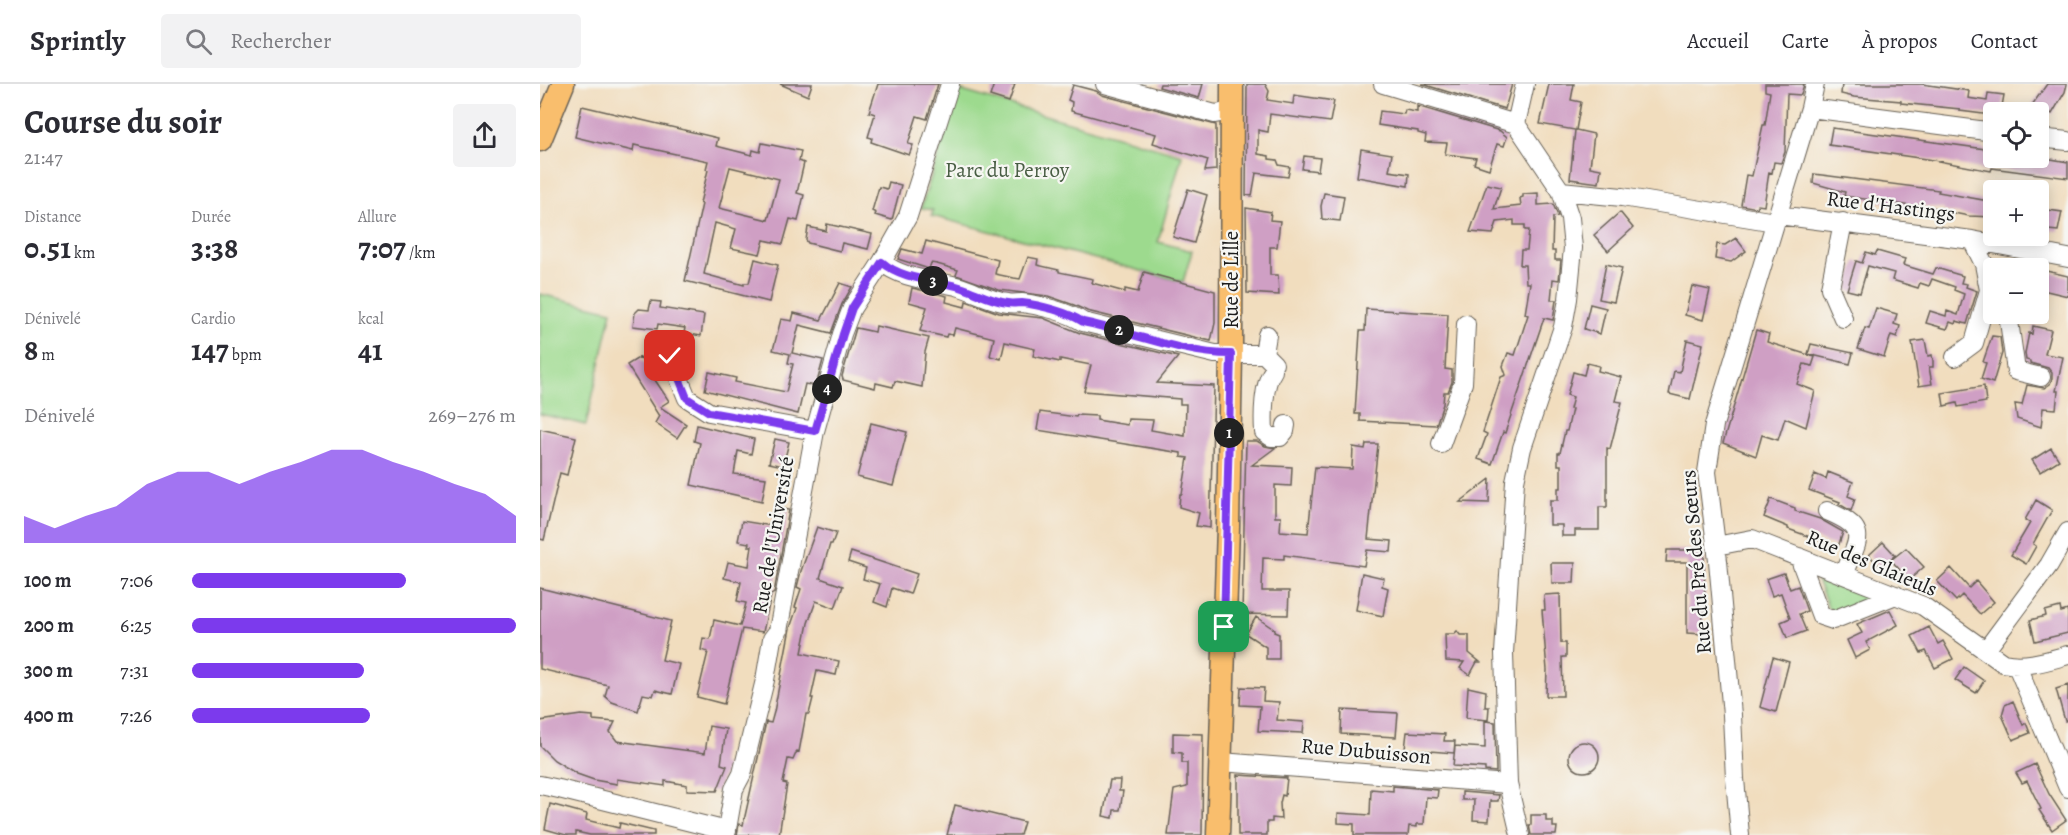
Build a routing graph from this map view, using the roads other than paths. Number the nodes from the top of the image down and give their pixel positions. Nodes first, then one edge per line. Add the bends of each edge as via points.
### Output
1 (554, 84) edge
2 (562, 84) edge
3 (950, 84) edge
4 (1105, 84) edge
5 (1232, 84) edge
6 (1383, 84) edge
7 (1525, 84) edge
8 (1815, 84) edge
9 (1403, 87) edge
10 (1810, 108) junction
11 (1232, 111) junction
12 (540, 120) edge
13 (1516, 124) junction
14 (1983, 131) edge
15 (2049, 139) edge
16 (540, 140) edge
17 (2068, 141) edge
18 (1561, 191) junction
19 (1776, 218) junction
20 (1843, 222) junction
21 (1972, 240) junction
22 (2068, 258) edge
23 (1983, 259) edge
24 (882, 262) junction
25 (1983, 311) edge
26 (1843, 318) dead end
27 (1466, 324) dead end
28 (2009, 324) edge
29 (1267, 335) dead end
30 (1231, 354) junction
31 (670, 356) dead end
32 (1955, 357) dead end
33 (1270, 363) junction
34 (2041, 377) dead end
35 (1286, 425) dead end
36 (815, 431) junction
37 (1441, 444) dead end
38 (1827, 511) dead end
39 (2068, 532) edge
40 (1716, 546) junction
41 (1799, 557) junction
42 (1844, 575) junction
43 (1896, 596) junction
44 (1986, 650) junction
45 (2068, 655) edge
46 (2017, 666) junction
47 (1221, 762) junction
48 (1508, 784) junction
49 (540, 786) edge
50 (2068, 788) edge
51 (726, 833) edge
52 (1218, 835) edge
53 (1521, 835) edge
54 (1740, 835) edge

1 - 12 main road
2 - 16 main road
3 - 24 street, Rue de l'Université via 908,216
4 - 11 street via 1215,114
5 - 11 main road, Rue de Lille
6 - 9 street
7 - 13 street
8 - 10 street, Rue du Pré des Sœurs
9 - 13 street
10 - 14 street
10 - 19 street, Rue du Pré des Sœurs
11 - 30 main road, Rue de Lille
13 - 18 street
15 - 17 street
18 - 19 street, Rue d'Hastings
18 - 48 street via 1570,218 1573,248 1568,299 1563,327 1522,448 1515,481 1504,653
19 - 20 street, Rue d'Hastings
19 - 40 street, Rue du Pré des Sœurs via 1714,425 1707,472
20 - 21 street, Rue d'Hastings
20 - 26 street via 1830,288
21 - 22 street, Rue d'Hastings
21 - 23 street
24 - 30 street via 906,274 1008,303 1073,315 1083,322 1189,349
24 - 36 street, Rue de l'Université via 852,308
25 - 32 street via 1974,343
27 - 37 street via 1463,383
28 - 34 street via 2016,371
29 - 33 street
30 - 33 street
30 - 47 main road, Rue de Lille
31 - 36 street via 687,398 709,412
33 - 35 street via 1264,432 1280,437
36 - 51 street, Rue de l'Université via 778,631 772,639
38 - 42 street via 1848,520 1857,534
39 - 44 street via 2049,565
40 - 41 street, Rue des Glaieuls via 1752,539
40 - 54 street, Rue du Pré des Sœurs
41 - 42 street, Rue des Glaieuls
41 - 43 street via 1821,616 1833,620
42 - 43 street, Rue des Glaieuls
43 - 44 street, Rue des Glaieuls via 1923,606
44 - 46 street, Rue des Glaieuls via 2003,663
45 - 46 street
46 - 50 street
47 - 48 street, Rue Dubuisson
47 - 52 main road, Rue de Lille
48 - 53 street
49 - 51 street

